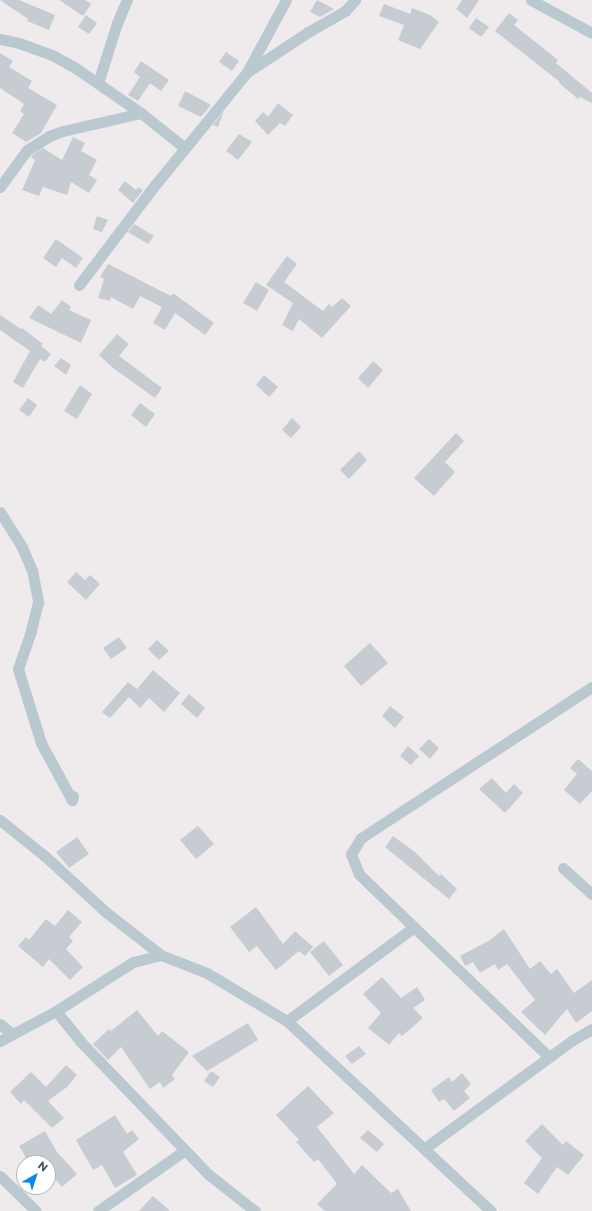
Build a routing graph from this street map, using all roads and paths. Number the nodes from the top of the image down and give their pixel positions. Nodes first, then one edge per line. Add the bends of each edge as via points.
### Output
1 (127, 0) edge
2 (286, 0) edge
3 (356, 0) edge
4 (531, 0) edge
5 (592, 33) edge
6 (0, 39) edge
7 (247, 72) junction
8 (98, 83) junction
9 (141, 113) junction
10 (185, 148) junction
11 (0, 187) edge
12 (79, 285) dead end
13 (0, 512) edge
14 (592, 686) edge
15 (73, 796) dead end
16 (0, 820) edge
17 (563, 868) dead end
18 (592, 894) edge
19 (414, 927) junction
20 (161, 955) junction
21 (56, 1011) junction
22 (287, 1021) junction
23 (0, 1024) edge
24 (592, 1029) edge
25 (12, 1034) junction
26 (0, 1041) edge
27 (549, 1057) junction
28 (425, 1148) junction
29 (185, 1150) junction
30 (0, 1176) edge
31 (36, 1211) edge
32 (98, 1211) edge
33 (255, 1211) edge
34 (491, 1211) edge

1 - 8 street
2 - 7 street
3 - 7 street via 344,11
4 - 5 street
6 - 8 street via 54,56
7 - 10 street
8 - 9 street
9 - 10 street
9 - 11 street via 63,131 37,142 21,156
10 - 12 street
13 - 15 street via 32,570 38,602 18,669 41,743 72,800
14 - 19 street via 361,838 351,854 359,874
16 - 20 street
17 - 18 street
19 - 22 street
19 - 27 street
20 - 21 street via 133,962
20 - 22 street via 207,973
21 - 25 street
21 - 29 street via 80,1041
22 - 28 street
23 - 25 street
24 - 27 street
25 - 26 street
27 - 28 street
28 - 34 street
29 - 32 street
29 - 33 street via 208,1174
30 - 31 street

